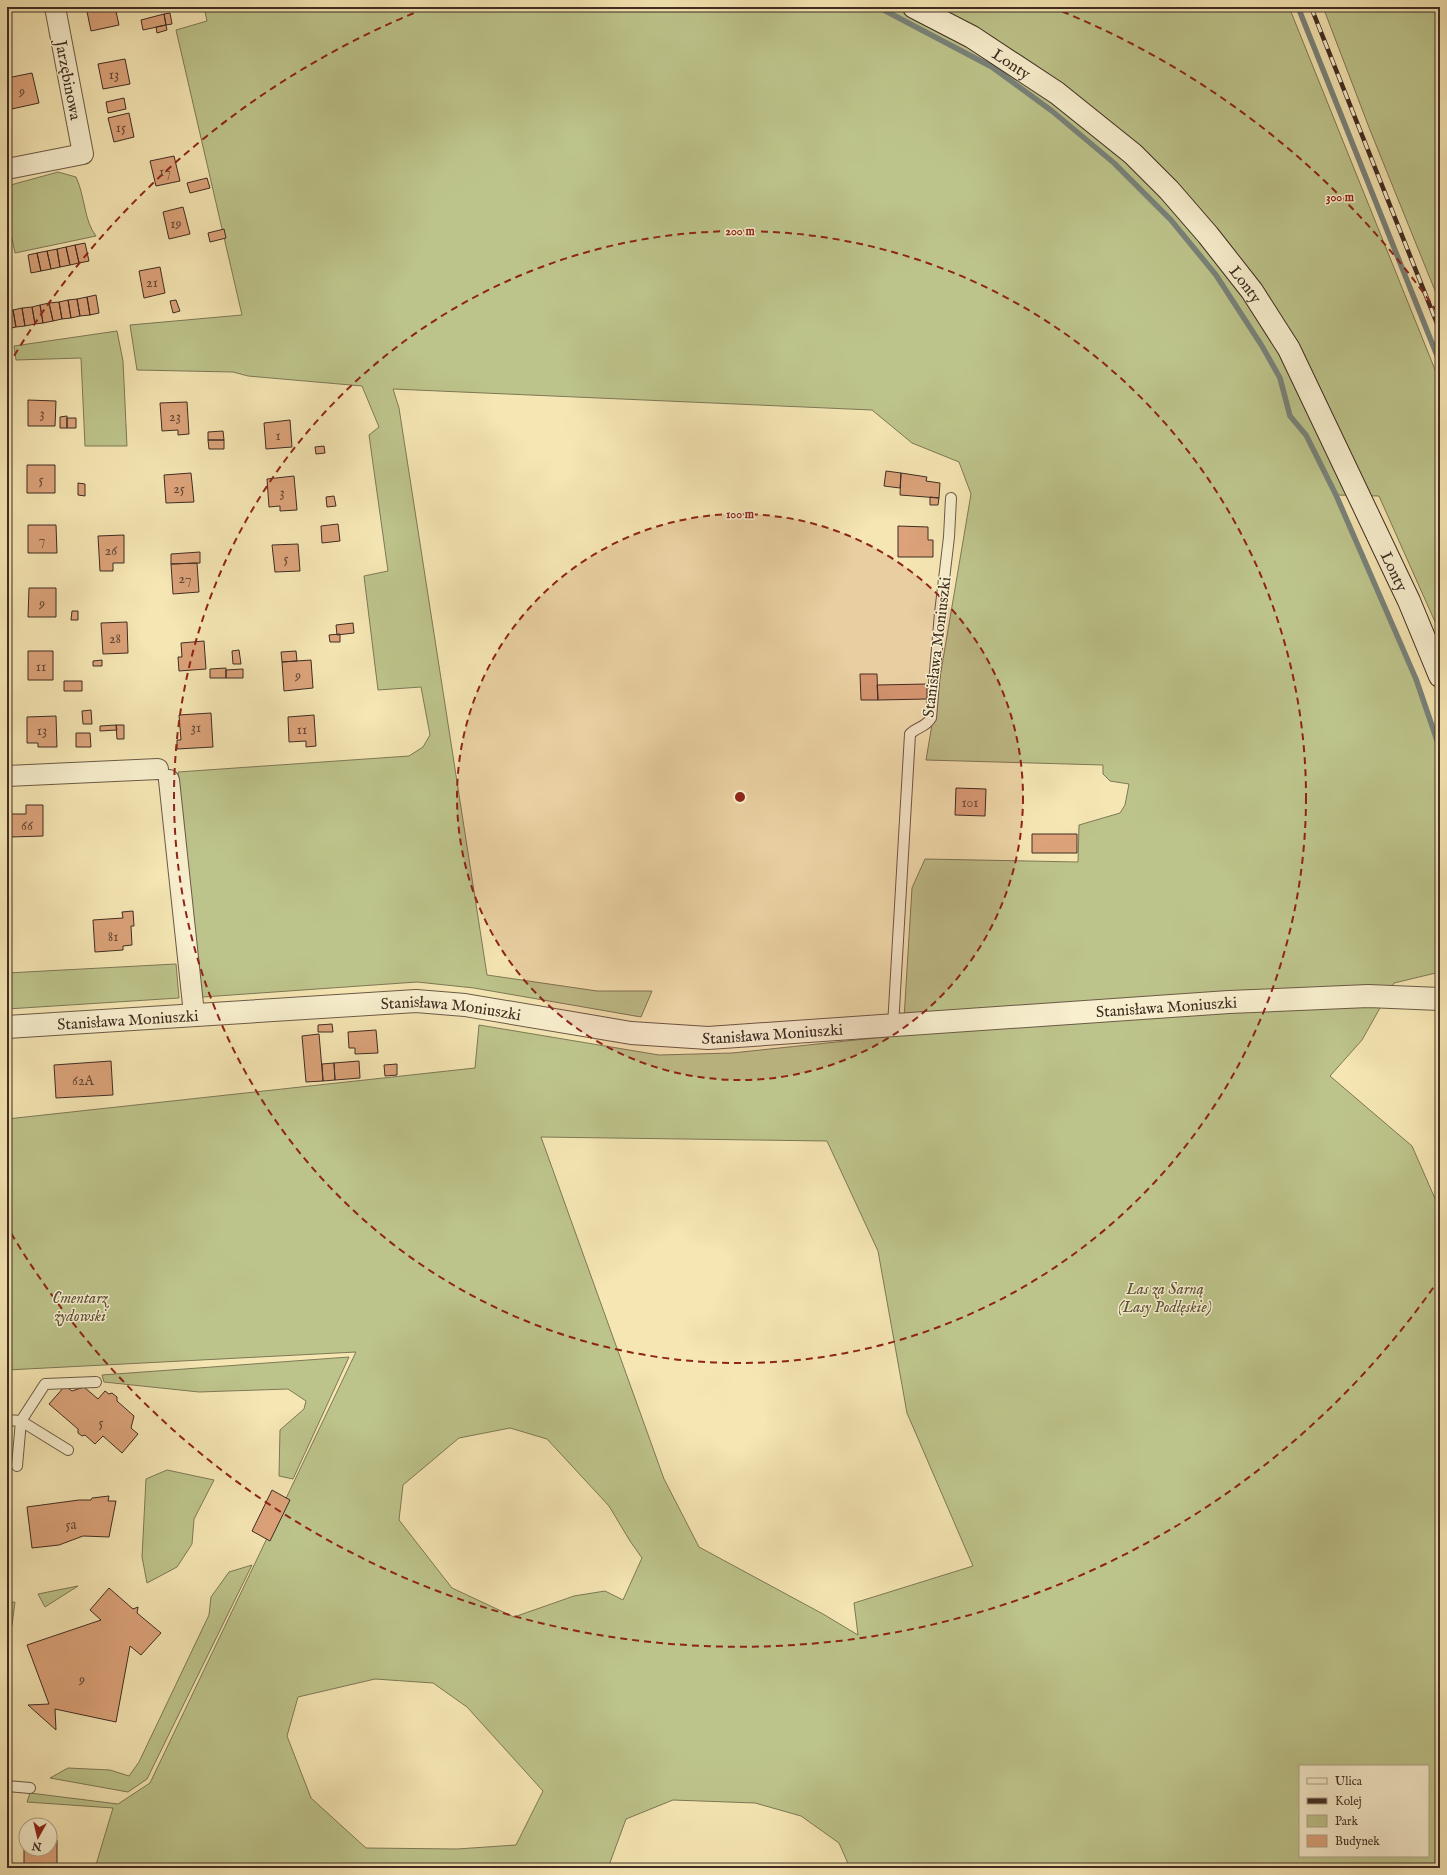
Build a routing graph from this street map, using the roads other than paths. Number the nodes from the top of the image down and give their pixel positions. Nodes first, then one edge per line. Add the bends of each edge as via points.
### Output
1 (55, 7) edge
2 (914, 7) edge
3 (7, 169) edge
4 (951, 498) dead end
5 (1440, 676) edge
6 (7, 776) edge
7 (1440, 999) edge
8 (194, 1014) junction
9 (893, 1026) junction
10 (7, 1027) edge
11 (96, 1382) dead end
12 (7, 1420) edge
13 (21, 1421) junction
14 (68, 1450) dead end
15 (17, 1466) dead end
16 (7, 1786) edge
17 (30, 1788) dead end

1 - 3 street, Jarzębinowa via 83,154
2 - 5 street, Lonty via 972,37 1057,93 1133,154 1169,190 1213,241 1252,291 1289,350 1410,601
4 - 9 lane, Stanisława Moniuszki via 931,718 926,726 915,729 910,734
6 - 8 street via 164,774
7 - 9 street, Stanisława Moniuszki via 1311,997
8 - 9 street, Stanisława Moniuszki via 416,1001 465,1005 597,1028 682,1037 748,1036
8 - 10 street, Stanisława Moniuszki
11 - 13 lane via 45,1384
12 - 13 lane
13 - 14 lane
13 - 15 lane
16 - 17 lane

